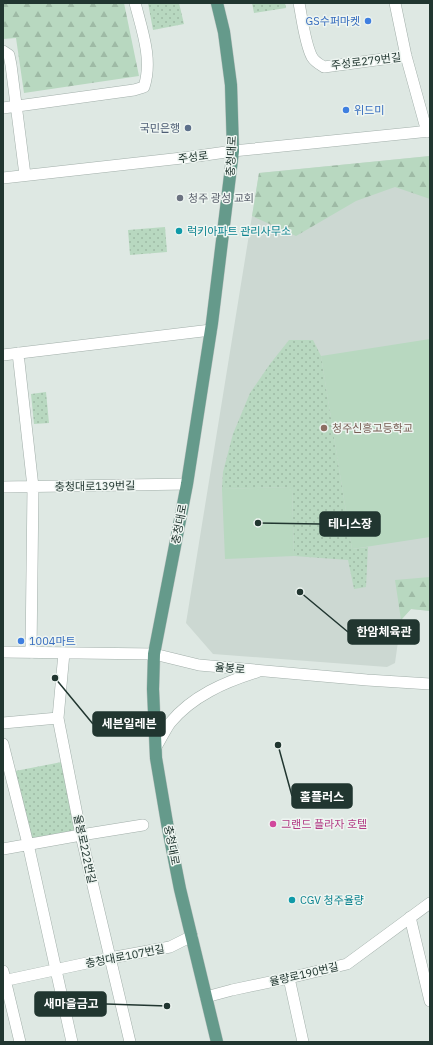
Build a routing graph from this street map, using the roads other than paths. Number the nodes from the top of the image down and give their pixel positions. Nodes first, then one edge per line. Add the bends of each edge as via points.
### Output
1 (135, 3) edge
2 (217, 3) edge
3 (298, 3) edge
4 (395, 3) edge
5 (3, 51) edge
6 (406, 56) junction
7 (16, 107) junction
8 (3, 108) edge
9 (428, 132) edge
10 (233, 151) junction
11 (25, 175) junction
12 (3, 178) edge
13 (211, 330) junction
14 (18, 353) junction
15 (3, 355) edge
16 (186, 484) junction
17 (3, 487) edge
18 (33, 487) junction
19 (3, 652) edge
20 (31, 652) junction
21 (64, 653) junction
22 (154, 654) junction
23 (261, 671) junction
24 (430, 684) edge
25 (58, 718) junction
26 (3, 723) edge
27 (3, 744) edge
28 (156, 747) junction
29 (144, 825) dead end
30 (81, 835) junction
31 (28, 844) junction
32 (3, 849) edge
33 (430, 903) edge
34 (410, 917) junction
35 (192, 936) junction
36 (110, 958) junction
37 (56, 970) junction
38 (4, 978) edge
39 (289, 978) junction
40 (206, 997) junction
41 (430, 1001) edge
42 (20, 1042) edge
43 (72, 1042) edge
44 (130, 1042) edge
45 (217, 1042) edge
46 (303, 1042) edge

1 - 7 street via 146,48 148,77 144,87
2 - 10 main road, 충청대로 via 224,32 231,85
3 - 6 street, 주성로279번길 via 309,49 313,58 324,66
4 - 6 street, 주성로279번길
5 - 7 street via 10,60
6 - 9 street, 주성로279번길
7 - 8 street
7 - 11 street
9 - 10 street, 주성로
10 - 11 street, 주성로
10 - 13 main road, 충청대로
11 - 12 street, 주성로
13 - 14 street
13 - 16 main road, 충청대로
14 - 15 street
14 - 18 street
16 - 18 street, 충청대로139번길
16 - 22 main road, 충청대로
17 - 18 street, 충청대로139번길
18 - 20 street
19 - 20 street, 율봉로
20 - 21 street, 율봉로
21 - 22 street, 율봉로
21 - 25 street, 율봉로222번길
22 - 23 street, 율봉로 via 199,665
22 - 28 main road, 충청대로
23 - 24 street, 율봉로
23 - 28 street via 211,690 188,706 170,723
25 - 26 street
25 - 30 street, 율봉로222번길
27 - 31 street
28 - 35 main road, 충청대로 via 167,823
29 - 30 street
30 - 31 street
30 - 36 street, 율봉로222번길
31 - 32 street
31 - 37 street
33 - 34 street, 율량로190번길
34 - 39 street, 율량로190번길 via 347,964
34 - 41 street
35 - 36 street, 충청대로107번길 via 170,947
35 - 40 main road, 충청대로
36 - 37 street, 충청대로107번길
36 - 44 street, 율봉로222번길
37 - 38 street, 충청대로107번길
37 - 43 street
38 - 42 street
39 - 40 street, 율량로190번길
39 - 46 street
40 - 45 main road, 충청대로

